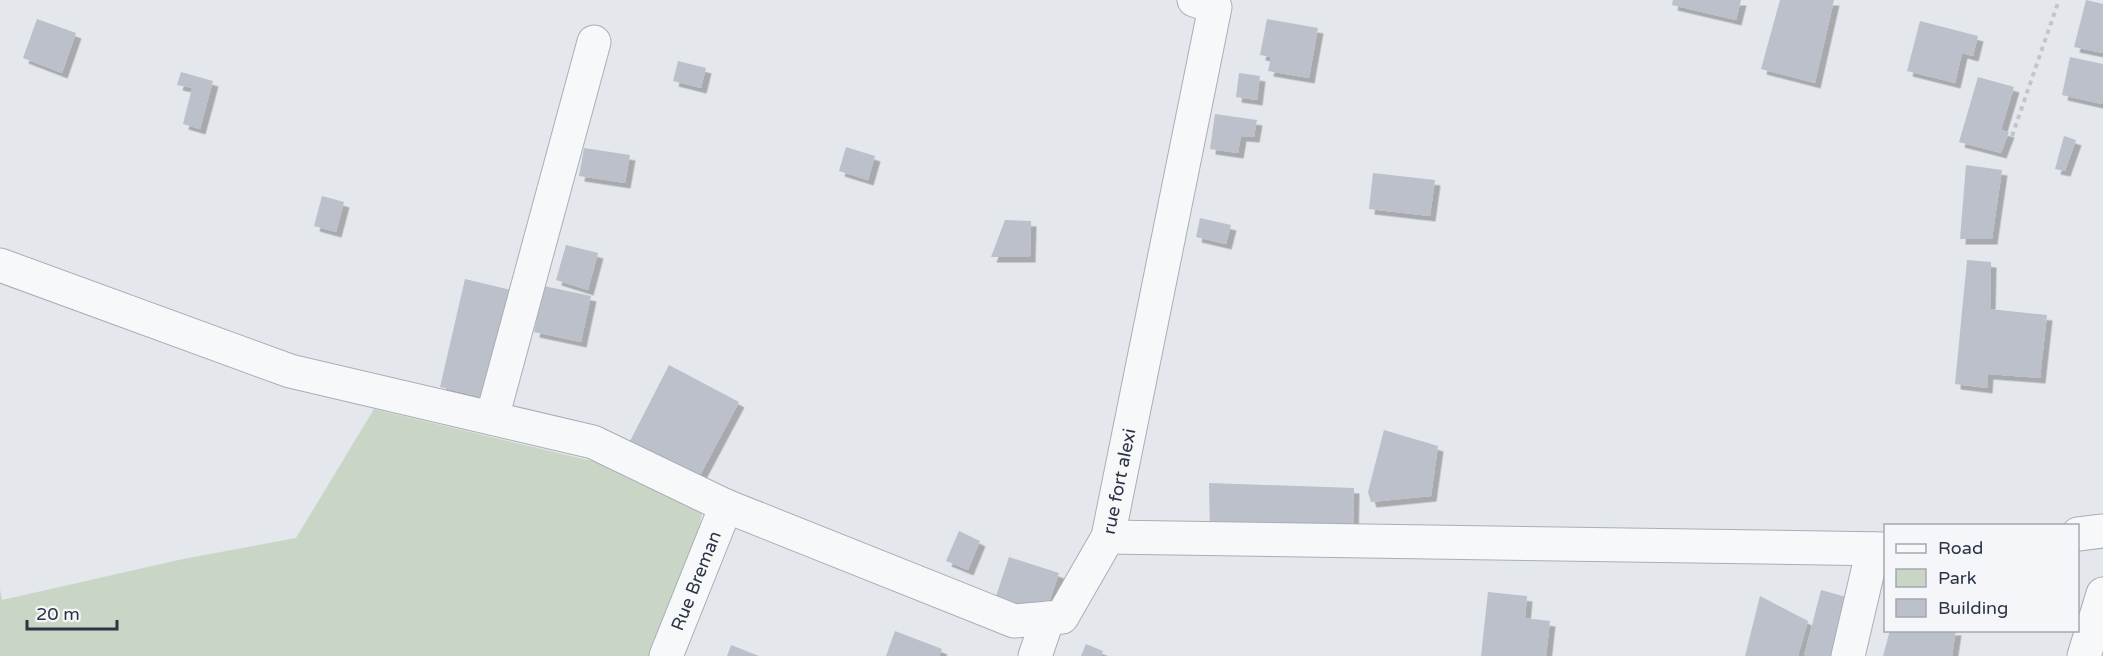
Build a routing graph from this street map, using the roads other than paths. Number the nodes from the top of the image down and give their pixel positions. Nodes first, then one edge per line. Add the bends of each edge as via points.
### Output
1 (1194, 0) edge
2 (594, 42) dead end
3 (0, 265) edge
4 (492, 418) junction
5 (726, 506) junction
6 (2103, 531) edge
7 (2079, 534) edge
8 (1108, 537) junction
9 (1879, 549) edge
10 (2103, 594) edge
11 (1048, 618) junction
12 (666, 656) edge
13 (1035, 656) edge
14 (1848, 656) edge
15 (2084, 656) edge

1 - 8 street, rue fort alexi via 1215,7
2 - 4 street
3 - 4 street, rue fort alexi via 290,371
4 - 5 street, rue fort alexi via 593,442
5 - 11 street, rue fort alexi via 1014,621
5 - 12 street, Rue Breman
6 - 7 street
8 - 9 street
8 - 11 street, rue fort alexi via 1062,617
9 - 14 street
10 - 15 street
11 - 13 street

